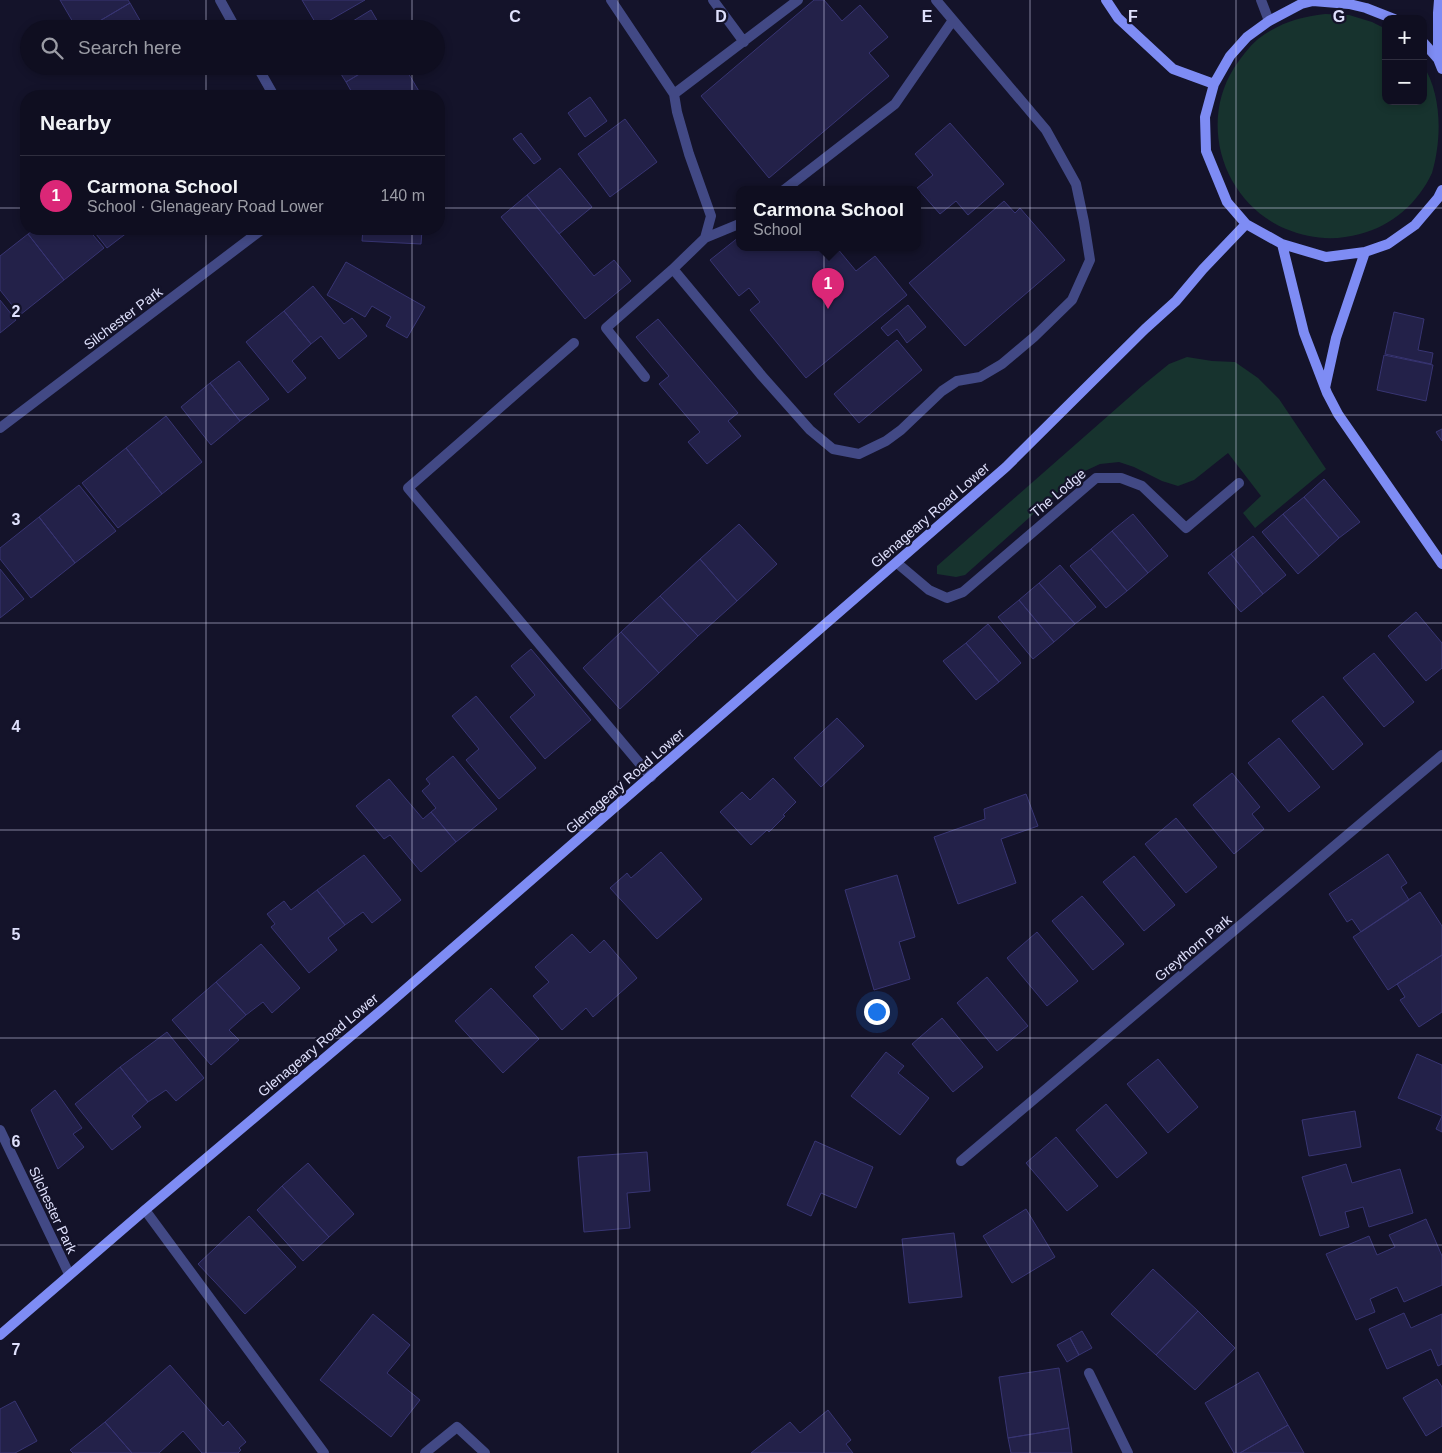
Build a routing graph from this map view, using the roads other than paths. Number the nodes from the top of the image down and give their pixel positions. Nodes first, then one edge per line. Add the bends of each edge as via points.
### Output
1 (220, 0) edge
2 (611, 0) edge
3 (713, 0) edge
4 (798, 0) edge
5 (936, 0) edge
6 (1106, 0) edge
7 (1261, 0) edge
8 (1314, 0) edge
9 (1439, 0) edge
10 (1384, 15) edge
11 (231, 20) edge
12 (953, 20) junction
13 (1269, 21) junction
14 (744, 42) junction
15 (1427, 47) edge
16 (1438, 59) junction
17 (1442, 69) edge
18 (262, 75) edge
19 (1214, 84) junction
20 (271, 90) edge
21 (674, 94) junction
22 (789, 186) edge
23 (1442, 190) edge
24 (1246, 224) junction
25 (736, 225) edge
26 (255, 235) edge
27 (706, 238) junction
28 (1282, 244) junction
29 (1365, 252) junction
30 (672, 269) junction
31 (574, 343) dead end
32 (645, 377) dead end
33 (1325, 388) junction
34 (0, 428) edge
35 (1239, 483) dead end
36 (897, 563) junction
37 (1442, 564) edge
38 (1442, 755) edge
39 (651, 777) junction
40 (0, 1130) edge
41 (961, 1161) dead end
42 (145, 1210) junction
43 (69, 1274) junction
44 (0, 1335) edge
45 (1089, 1373) dead end
46 (324, 1453) edge
47 (425, 1453) edge
48 (485, 1453) edge
49 (1128, 1453) edge

1 - 11 street
2 - 21 street
3 - 14 street
4 - 14 street
5 - 12 street
6 - 19 main road via 1118,18 1173,69
7 - 13 street
8 - 10 main road via 1348,4
8 - 13 main road
9 - 16 main road
12 - 22 street via 895,104
12 - 30 street via 1046,130 1076,184 1090,260 1072,300 1034,337 1002,364 980,377 957,381 942,391 894,435 859,454 833,449 810,430
13 - 19 main road via 1247,37 1230,56
14 - 21 street
15 - 16 main road
16 - 17 main road
18 - 20 street
19 - 24 main road via 1205,117 1206,151 1227,202
21 - 27 street via 689,154 711,216
23 - 29 main road via 1415,225 1388,244
24 - 28 main road
24 - 36 main road, Glenageary Road Lower via 1176,300 1006,467
25 - 27 street
26 - 34 street, Silchester Park
27 - 30 street
28 - 29 main road via 1326,257
28 - 33 main road via 1304,333
29 - 33 main road via 1336,338
30 - 32 street via 606,328
31 - 39 street via 408,488
33 - 37 main road via 1338,414
35 - 36 street, The Lodge via 1186,528 1142,486 1122,478 1096,478 963,592 947,598 929,590
36 - 39 main road, Glenageary Road Lower
38 - 41 street, Greythorn Park
39 - 42 main road, Glenageary Road Lower
40 - 43 street, Silchester Park
42 - 43 main road, Glenageary Road Lower
42 - 46 street
43 - 44 main road, Glenageary Road Lower
45 - 49 street
47 - 48 street via 457,1427

